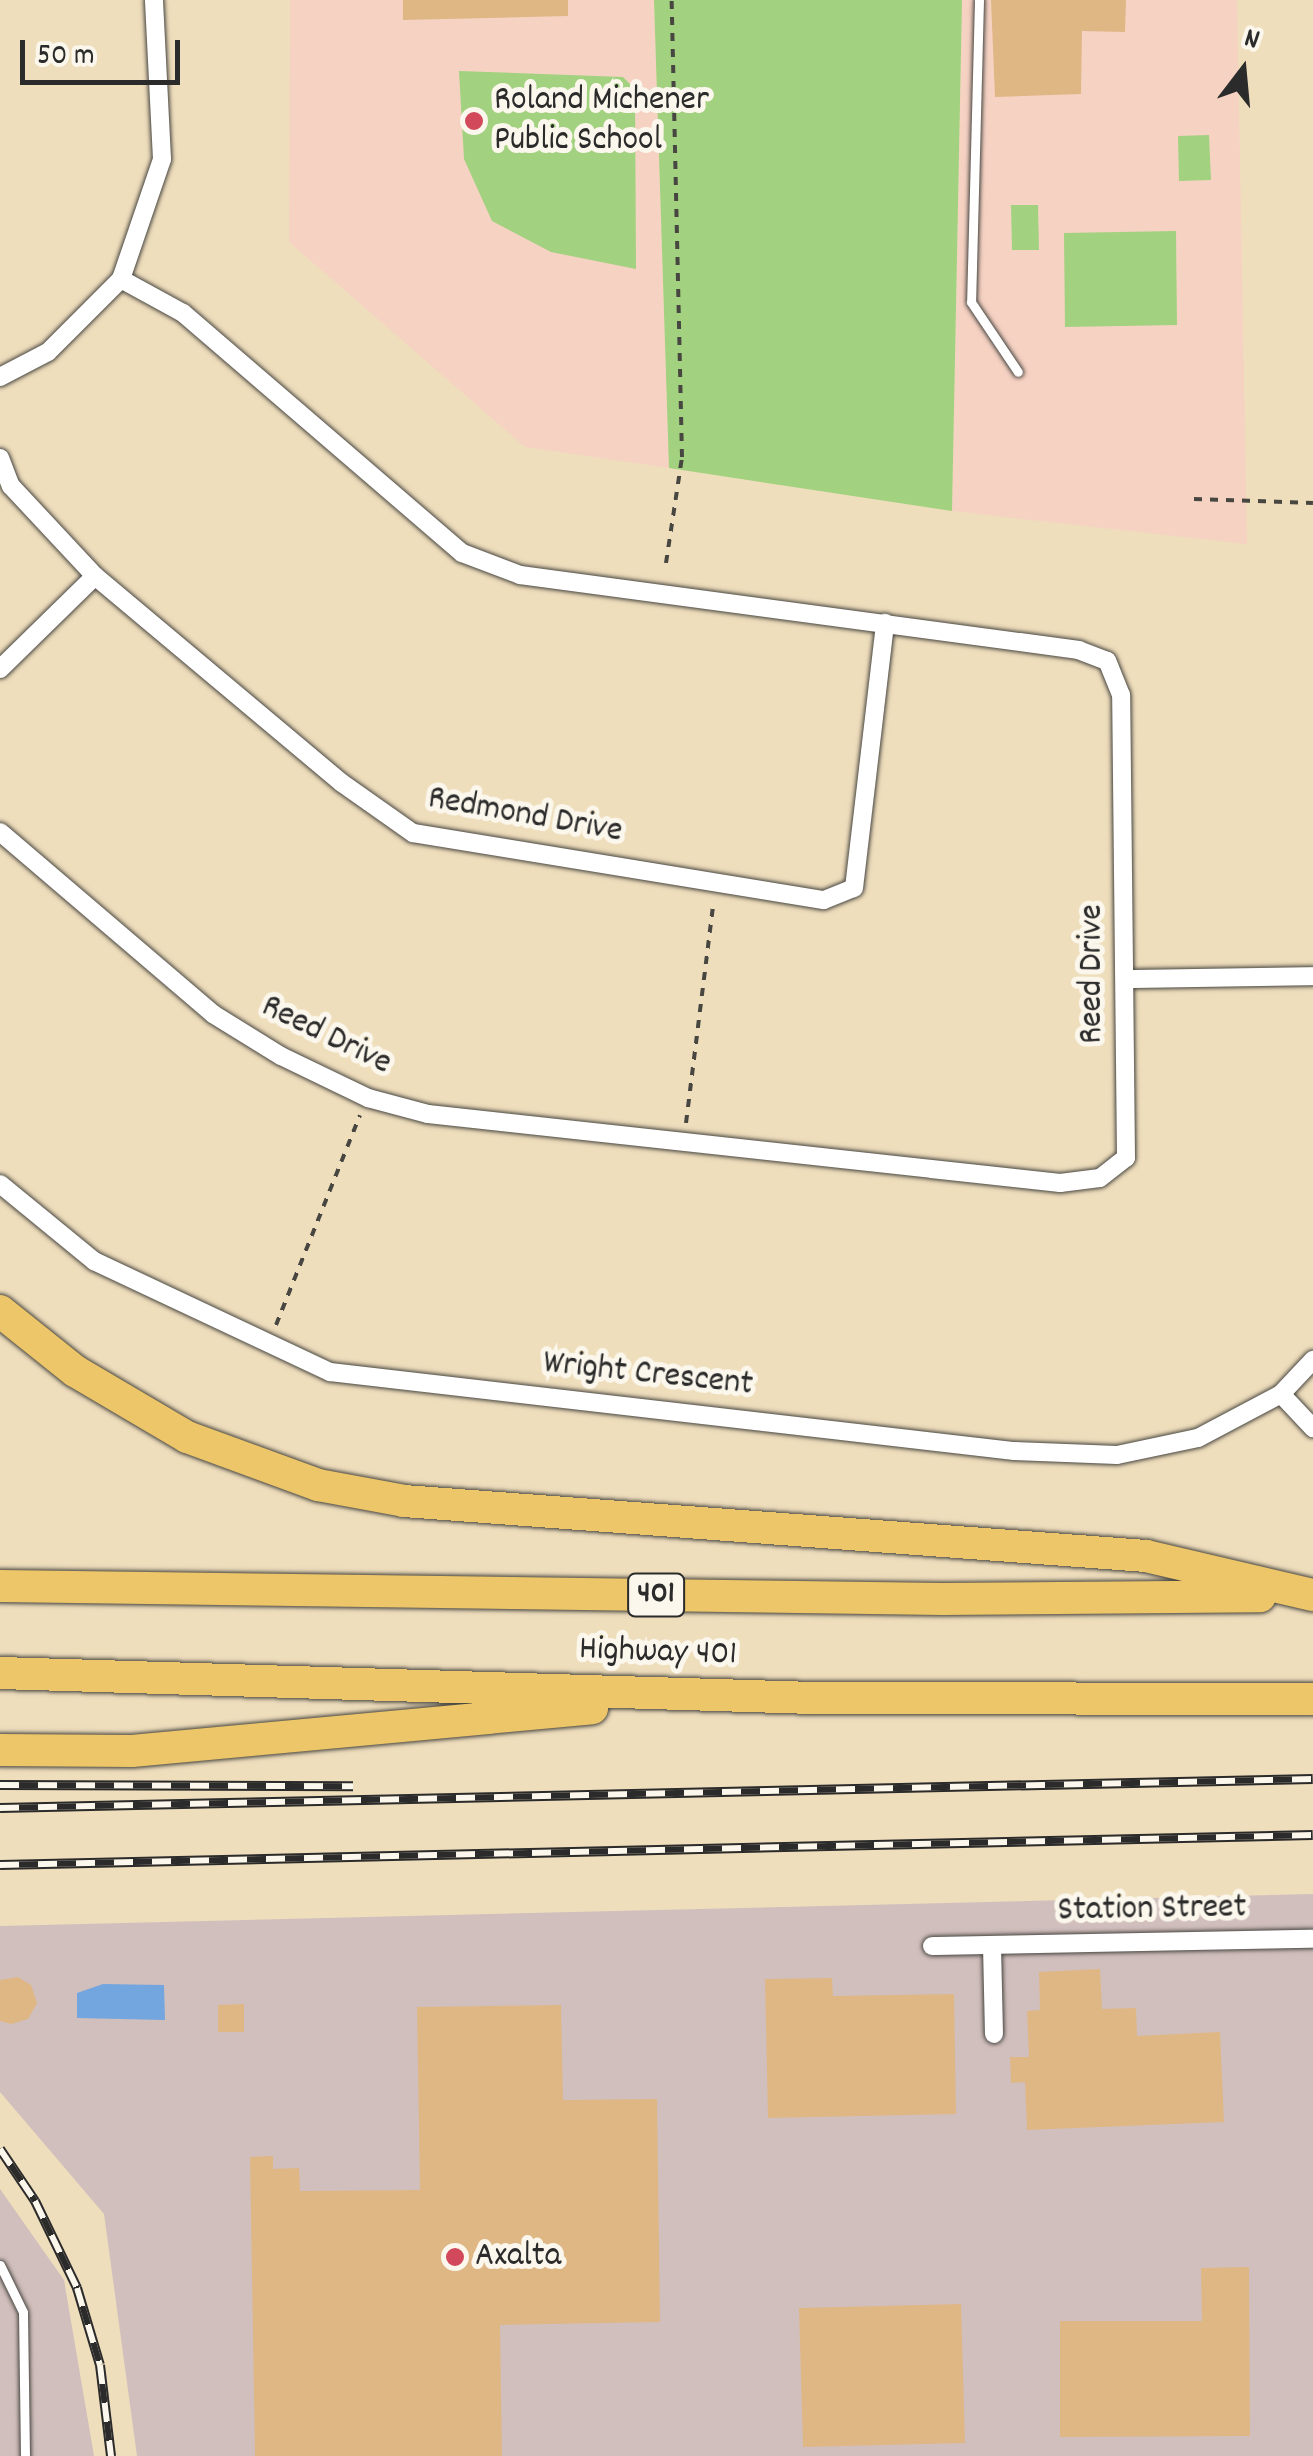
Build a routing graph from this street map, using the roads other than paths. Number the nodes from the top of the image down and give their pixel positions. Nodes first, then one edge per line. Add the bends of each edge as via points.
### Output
1 (154, 0) edge
2 (979, 0) edge
3 (121, 278) junction
4 (1018, 372) dead end
5 (0, 377) edge
6 (0, 458) edge
7 (95, 576) junction
8 (885, 622) junction
9 (0, 669) edge
10 (0, 832) edge
11 (1313, 976) edge
12 (1127, 979) junction
13 (0, 1184) edge
14 (0, 1311) edge
15 (1313, 1360) edge
16 (1281, 1394) junction
17 (1313, 1428) edge
18 (0, 1586) edge
19 (1312, 1595) edge
20 (0, 1673) edge
21 (812, 1698) junction
22 (1313, 1699) edge
23 (0, 1750) edge
24 (1313, 1939) edge
25 (932, 1946) dead end
26 (992, 1946) junction
27 (994, 2034) dead end
28 (0, 2264) edge
29 (25, 2456) edge

1 - 3 street via 162,159
2 - 4 lane via 970,302
3 - 5 street via 48,352
3 - 8 street, Reed Drive via 183,313 462,553 520,576
6 - 7 street, Redmond Drive via 11,486
7 - 8 street, Redmond Drive via 342,783 413,833 824,900 854,888
7 - 9 street
8 - 12 street, Reed Drive via 1078,650 1108,662 1121,695
10 - 12 street, Reed Drive via 213,1014 368,1098 428,1114 1060,1182 1100,1178 1126,1158
11 - 12 street
13 - 16 street, Wright Crescent via 94,1261 330,1372 1014,1451 1117,1456 1198,1438
14 - 19 highway via 75,1372 188,1437 318,1485 404,1501 1146,1556
15 - 16 street, Wright Crescent
16 - 17 street
18 - 19 highway, Highway 401 / 401 via 942,1599
20 - 21 highway, Highway 401
21 - 22 highway, Highway 401
21 - 23 highway via 590,1708 132,1752
24 - 26 street, Station Street
25 - 26 street, Station Street
26 - 27 street
28 - 29 lane via 23,2312

